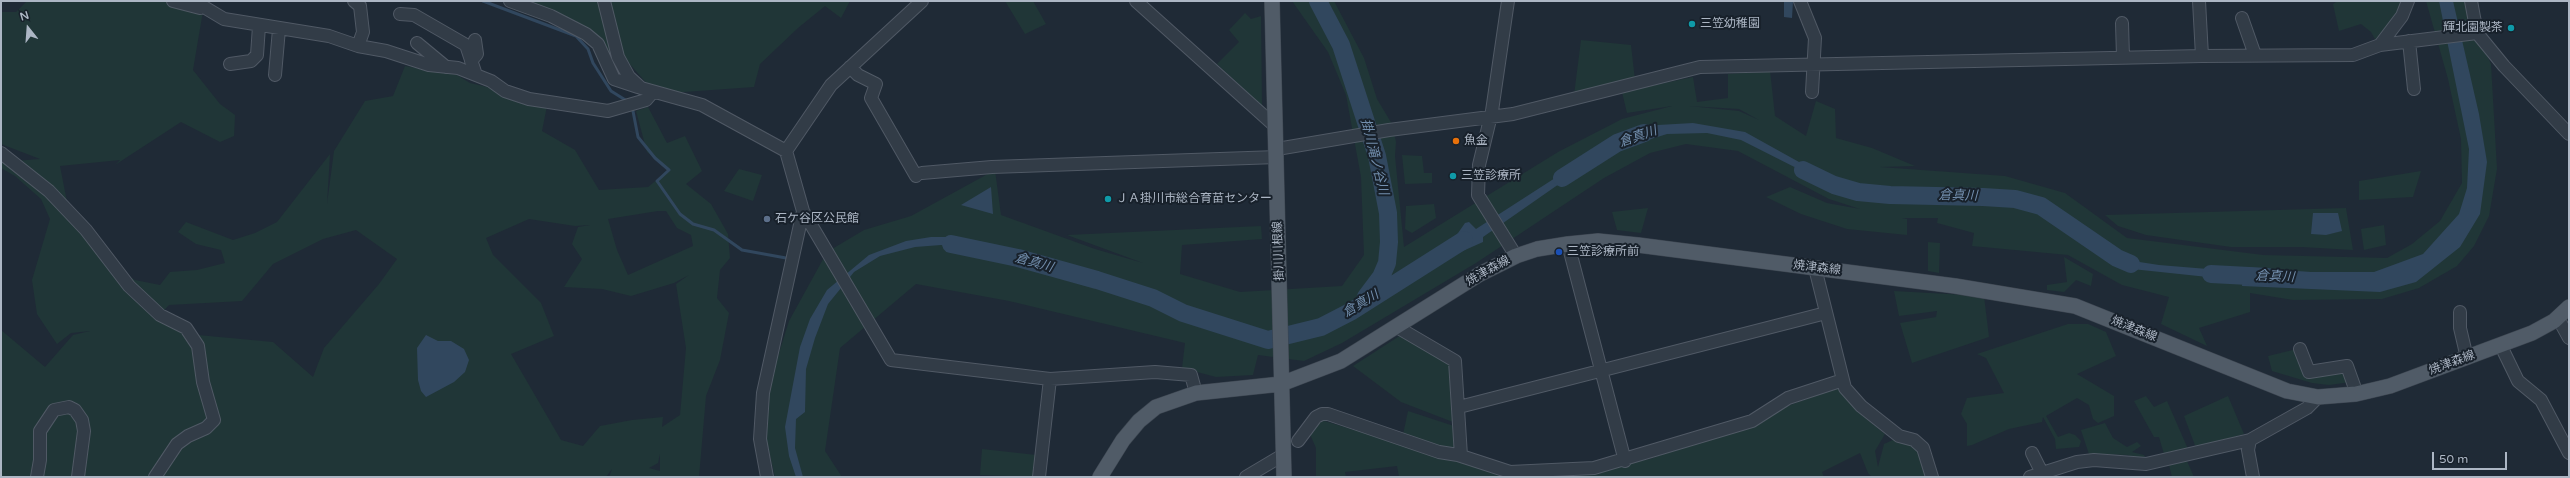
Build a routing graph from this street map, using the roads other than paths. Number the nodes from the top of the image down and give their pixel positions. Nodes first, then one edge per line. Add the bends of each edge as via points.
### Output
1 (173, 1) edge
2 (194, 1) edge
3 (354, 1) edge
4 (510, 1) edge
5 (604, 1) edge
6 (922, 1) edge
7 (1136, 1) edge
8 (1272, 1) edge
9 (1508, 1) edge
10 (1800, 1) edge
11 (2199, 1) edge
12 (2408, 1) edge
13 (2471, 1) edge
14 (207, 10) junction
15 (400, 14) dead end
16 (2242, 18) dead end
17 (2122, 23) dead end
18 (259, 26) junction
19 (279, 29) junction
20 (2478, 33) junction
21 (476, 40) dead end
22 (2409, 41) junction
23 (417, 43) dead end
24 (2380, 45) junction
25 (358, 46) junction
26 (2254, 55) junction
27 (2202, 56) junction
28 (2123, 57) junction
29 (471, 61) junction
30 (230, 64) dead end
31 (1814, 64) junction
32 (446, 67) junction
33 (850, 67) junction
34 (275, 75) dead end
35 (476, 75) junction
36 (2414, 89) dead end
37 (647, 91) junction
38 (1812, 92) dead end
39 (1491, 118) junction
40 (1275, 126) junction
41 (2569, 134) edge
42 (786, 151) junction
43 (1, 153) edge
44 (1277, 153) junction
45 (803, 211) junction
46 (1568, 244) junction
47 (1516, 256) junction
48 (1815, 268) junction
49 (2569, 307) edge
50 (2460, 312) dead end
51 (1826, 313) junction
52 (2558, 318) junction
53 (1396, 327) junction
54 (2569, 338) edge
55 (2501, 346) junction
56 (2300, 349) dead end
57 (2467, 358) junction
58 (1601, 371) junction
59 (1050, 380) junction
60 (1843, 380) junction
61 (1281, 384) junction
62 (1196, 393) junction
63 (2357, 394) junction
64 (2318, 397) junction
65 (1459, 407) junction
66 (2250, 440) junction
67 (1298, 441) dead end
68 (2032, 453) dead end
69 (2569, 453) edge
70 (1283, 456) junction
71 (1461, 456) junction
72 (1624, 460) junction
73 (2036, 475) edge
74 (37, 477) edge
75 (78, 477) edge
76 (154, 477) edge
77 (767, 477) edge
78 (1039, 477) edge
79 (1100, 477) edge
80 (1246, 477) edge
81 (1284, 477) edge
82 (1932, 477) edge
83 (2253, 477) edge

1 - 14 street
2 - 14 street
3 - 25 street via 360,6 363,32
4 - 37 street via 551,16 586,34 598,44 614,80
5 - 37 street via 618,57 630,77
6 - 33 street
7 - 40 street
8 - 40 main road, 掛川川根線
9 - 39 street
10 - 31 street via 1815,38
11 - 27 street
12 - 24 street via 2402,16
13 - 20 street
14 - 18 street via 224,19
15 - 29 street via 414,15 466,45
16 - 26 street
17 - 28 street
18 - 19 street
18 - 30 street via 257,55 251,62
19 - 25 street via 329,36
19 - 34 street
20 - 22 street
20 - 41 street via 2504,66
21 - 29 street via 477,54
22 - 24 street
22 - 36 street
23 - 32 street
24 - 26 street via 2353,55
25 - 32 street via 386,50 429,65
26 - 27 street
27 - 28 street
28 - 31 street
29 - 35 street
31 - 38 street
31 - 39 street via 1700,67
32 - 35 street via 458,68
33 - 42 street via 831,85
33 - 44 street via 858,75 876,84 871,98 919,175 992,167
35 - 37 street via 505,91 529,99 608,111 646,100
37 - 42 street via 702,105
39 - 44 street via 1389,130
39 - 47 street via 1478,175 1478,195
40 - 44 main road, 掛川川根線
42 - 45 street
43 - 76 street via 49,191 86,230 129,286 160,315 186,328 198,346 203,382 214,420 206,428 177,444
44 - 61 main road, 掛川川根線
45 - 59 street via 891,360 896,363
45 - 77 street via 763,393 760,439
46 - 47 main road, 焼津森線
46 - 48 main road, 焼津森線 via 1598,241
46 - 58 street
47 - 53 main road, 焼津森線 via 1480,274
48 - 51 street
48 - 64 main road, 焼津森線 via 1955,286 2075,306 2288,391
49 - 52 main road, 焼津森線
50 - 57 street via 2460,328
51 - 58 street
51 - 60 street
52 - 54 street
52 - 55 main road, 焼津森線 via 2532,334
53 - 61 main road, 焼津森線 via 1341,361
53 - 65 street via 1455,361
55 - 57 main road, 焼津森線
55 - 69 street via 2518,381 2541,400
56 - 63 street via 2309,372 2347,366
57 - 63 main road, 焼津森線 via 2390,386
58 - 65 street
58 - 72 street
59 - 62 street via 1155,372 1191,375
59 - 78 street
60 - 72 street via 1788,398 1752,421
60 - 82 street via 1845,388 1861,406 1899,436 1914,440 1923,448
61 - 62 main road, 焼津森線
61 - 70 main road, 掛川川根線
62 - 79 main road, 焼津森線 via 1156,407 1139,421 1123,440
63 - 64 main road, 焼津森線
64 - 66 street via 2307,408
65 - 71 street
66 - 73 street via 2146,464 2094,460 2077,462
66 - 83 street via 2248,450
67 - 71 street via 1316,417 1328,414 1439,452
68 - 73 street
70 - 80 street
70 - 81 main road, 掛川川根線
71 - 72 street via 1510,472 1594,468
74 - 75 street via 40,431 54,410 68,407 75,410 82,420 84,432

